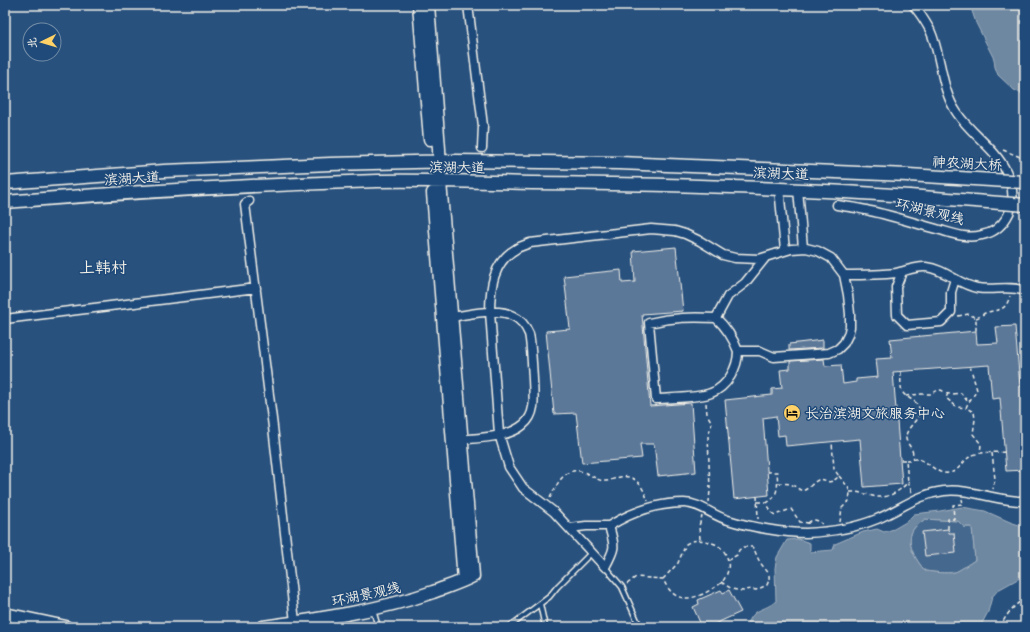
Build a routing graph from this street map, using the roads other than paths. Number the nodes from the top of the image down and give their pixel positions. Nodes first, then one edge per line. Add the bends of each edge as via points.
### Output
1 (419, 5) edge
2 (428, 5) edge
3 (468, 5) edge
4 (913, 5) edge
5 (482, 148) dead end
6 (435, 161) junction
7 (908, 175) joint
8 (436, 182) junction
9 (1025, 182) edge
10 (5, 183) edge
11 (780, 188) junction
12 (798, 189) junction
13 (249, 201) dead end
14 (5, 202) edge
15 (837, 205) dead end
16 (1025, 205) edge
17 (803, 248) junction
18 (785, 250) junction
19 (765, 258) junction
20 (902, 272) junction
21 (844, 275) junction
22 (955, 279) junction
23 (256, 288) junction
24 (1025, 291) edge
25 (490, 312) junction
26 (447, 318) junction
27 (716, 318) junction
28 (5, 319) edge
29 (738, 351) junction
30 (499, 434) junction
31 (457, 440) junction
32 (1025, 501) edge
33 (609, 526) junction
34 (570, 528) junction
35 (591, 553) junction
36 (605, 567) junction
37 (540, 604) junction
38 (372, 609) junction
39 (5, 614) edge
40 (295, 622) junction
41 (66, 627) edge
42 (263, 627) edge
43 (378, 627) edge
44 (509, 627) edge
45 (545, 627) edge
46 (640, 627) edge

1 - 6 main road
2 - 6 main road
3 - 5 street via 483,126
4 - 15 street, 环湖景观线 via 930,31 945,86 957,113 1005,169 1012,185 1011,210 996,230 981,236 964,236 871,211
6 - 7 main road, 滨湖大道 via 619,163
6 - 8 main road
6 - 10 main road, 滨湖大道 via 164,171
7 - 9 main road, 神农湖大桥, bridge
8 - 11 main road, 滨湖大道
8 - 14 main road, 滨湖大道 via 380,181 234,187
8 - 26 main road
11 - 12 main road, 滨湖大道
11 - 18 street
12 - 16 main road, 滨湖大道, bridge
12 - 17 street
13 - 23 street via 245,204
17 - 18 street
17 - 21 street via 818,251 831,258
18 - 19 street
19 - 25 street via 735,258 723,255 685,234 661,229 530,243 516,248 499,265 494,274 490,293
19 - 27 street via 745,283 728,296
20 - 21 street
20 - 22 street via 927,267
20 - 22 street via 896,288 897,315 907,325 941,322 951,312 951,292
21 - 29 street via 850,327 844,343 838,349 829,353 774,357 760,351
22 - 24 street via 986,290 1012,288
23 - 28 street
23 - 40 street
25 - 26 street
25 - 30 street
25 - 30 street via 513,315 529,335 534,392 534,406 530,418 512,432
26 - 31 main road
27 - 29 street via 726,326
27 - 29 street via 686,317 649,323 656,399 710,394 720,389 736,365
30 - 31 street
30 - 34 street via 509,467 523,488
31 - 38 main road, 环湖景观线 via 468,578 411,599
32 - 33 street via 944,491 914,500 856,527 809,533 728,520 698,506 684,503 650,507 623,517
33 - 34 street
33 - 36 street via 614,551
34 - 35 street
35 - 36 street
35 - 37 lane
36 - 46 lane via 622,587
37 - 44 lane
37 - 45 lane
38 - 40 main road, 环湖景观线
38 - 43 lane
39 - 41 main road
40 - 42 main road, 环湖景观线

